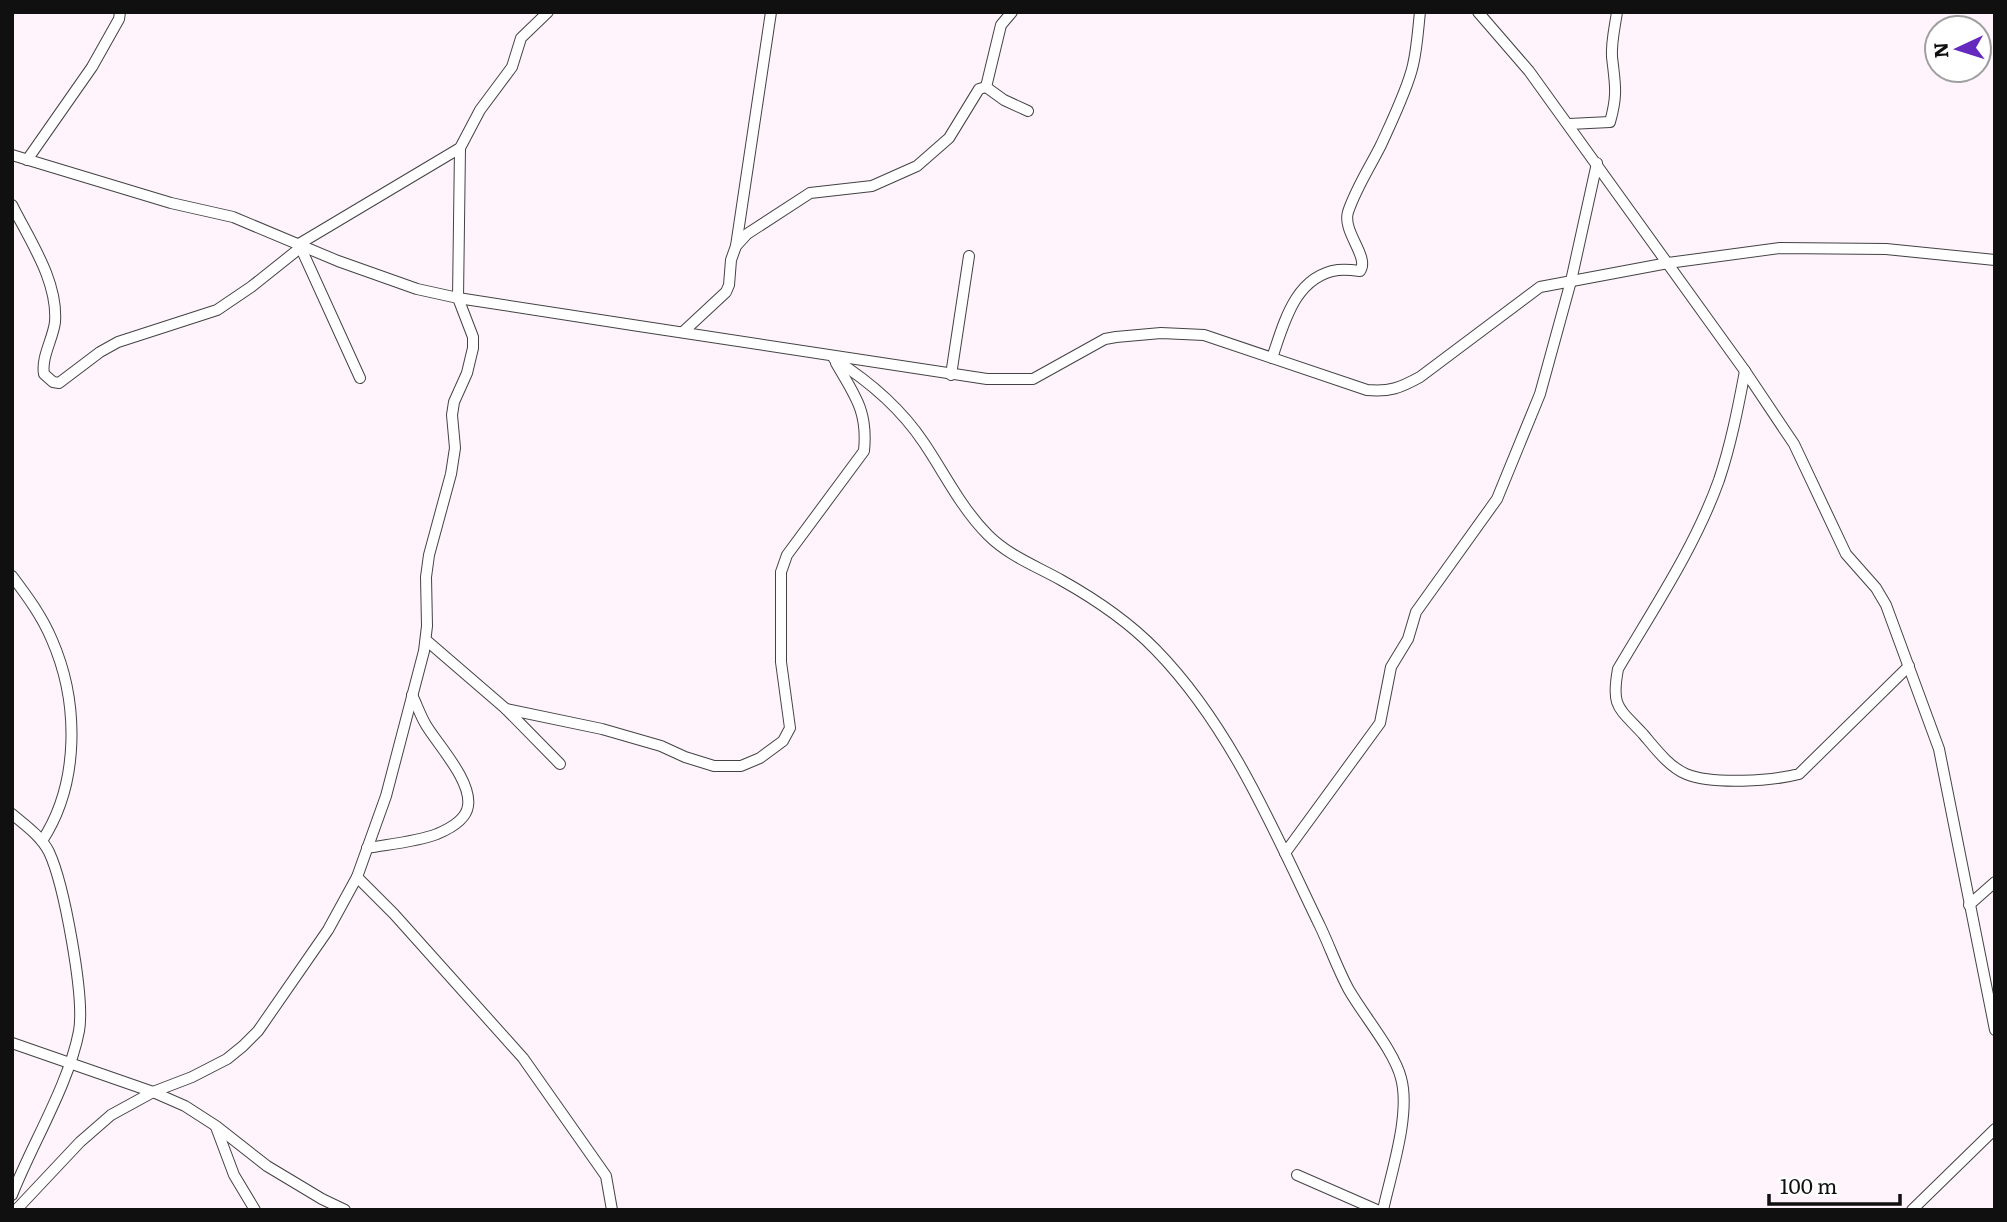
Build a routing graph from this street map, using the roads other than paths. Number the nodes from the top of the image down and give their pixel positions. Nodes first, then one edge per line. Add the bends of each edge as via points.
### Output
1 (120, 12) edge
2 (548, 12) edge
3 (771, 12) edge
4 (1012, 12) edge
5 (1420, 12) edge
6 (1478, 12) edge
7 (1617, 12) edge
8 (986, 87) junction
9 (1028, 111) dead end
10 (1569, 124) junction
11 (460, 148) junction
12 (12, 155) edge
13 (27, 160) junction
14 (1597, 163) junction
15 (12, 205) edge
16 (300, 246) junction
17 (736, 246) junction
18 (969, 256) dead end
19 (1995, 260) edge
20 (1668, 263) junction
21 (1571, 281) junction
22 (458, 298) junction
23 (682, 332) junction
24 (831, 357) junction
25 (1272, 358) junction
26 (1745, 371) junction
27 (951, 375) junction
28 (360, 377) dead end
29 (12, 576) edge
30 (426, 640) junction
31 (1909, 666) junction
32 (412, 695) junction
33 (506, 709) junction
34 (560, 764) dead end
35 (12, 814) edge
36 (42, 841) junction
37 (368, 848) junction
38 (1285, 853) junction
39 (357, 877) junction
40 (1995, 882) edge
41 (1969, 905) junction
42 (1994, 1027) edge
43 (12, 1043) edge
44 (70, 1064) junction
45 (153, 1092) junction
46 (216, 1126) junction
47 (1995, 1129) edge
48 (1297, 1175) dead end
49 (12, 1195) edge
50 (16, 1210) edge
51 (255, 1210) edge
52 (345, 1210) edge
53 (612, 1210) edge
54 (1377, 1210) edge
55 (1383, 1210) edge
56 (1912, 1210) edge

1 - 13 street via 92,67
2 - 11 street via 521,38 512,67
3 - 17 street
4 - 8 street via 1001,25
5 - 25 street via 1412,70 1346,219 1364,265 1360,271 1337,270 1311,280 1298,294
6 - 10 street
7 - 10 street via 1612,54 1616,102 1610,122
8 - 9 street
8 - 17 street via 974,95 949,138 917,166 872,186 810,193 759,225
10 - 14 street
11 - 16 street
11 - 22 street
12 - 13 street
13 - 16 street via 233,217
14 - 20 street
14 - 21 street
15 - 16 street via 46,274 55,304 55,326 43,367 44,374 59,383 118,342 217,310
16 - 22 street via 378,277
16 - 28 street
17 - 23 street via 726,292
18 - 27 street
19 - 20 street via 1886,250 1780,248
20 - 21 street
20 - 26 street
21 - 25 street via 1540,287 1420,377 1387,391 1367,390
21 - 38 street via 1540,394 1497,499 1416,612 1408,639 1391,667 1380,723
22 - 23 street
22 - 30 street via 473,348 454,402 451,474 429,555
23 - 24 street
24 - 27 street
24 - 33 street via 862,409 864,451 787,555 781,572 781,662 790,728 783,741 741,766 714,766 602,729
24 - 38 street via 867,380 897,409 975,522 997,544 1113,613 1162,657 1199,699
25 - 27 street via 1204,335 1161,333 1105,339 1028,381
26 - 31 street via 1794,444 1846,554 1886,605
26 - 31 street via 1718,482 1698,529 1618,668 1616,704 1673,766 1687,774 1731,780 1779,779 1799,774
29 - 36 street via 52,639 70,714 65,794
30 - 32 street
30 - 33 street
31 - 41 street via 1939,749
32 - 37 street
32 - 37 street via 463,780 468,809 435,835
33 - 34 street
35 - 36 street
36 - 44 street via 60,882 74,958 80,1014
37 - 39 street
38 - 55 street via 1349,989 1401,1075 1404,1114
39 - 45 street via 328,930 258,1031 228,1059
39 - 53 street via 523,1058 606,1176
40 - 41 street
41 - 42 street
43 - 44 street
44 - 45 street
44 - 49 street
45 - 46 street
45 - 50 street via 111,1115 90,1133
46 - 51 street via 234,1175
46 - 52 street via 267,1166
47 - 56 street
48 - 54 street

